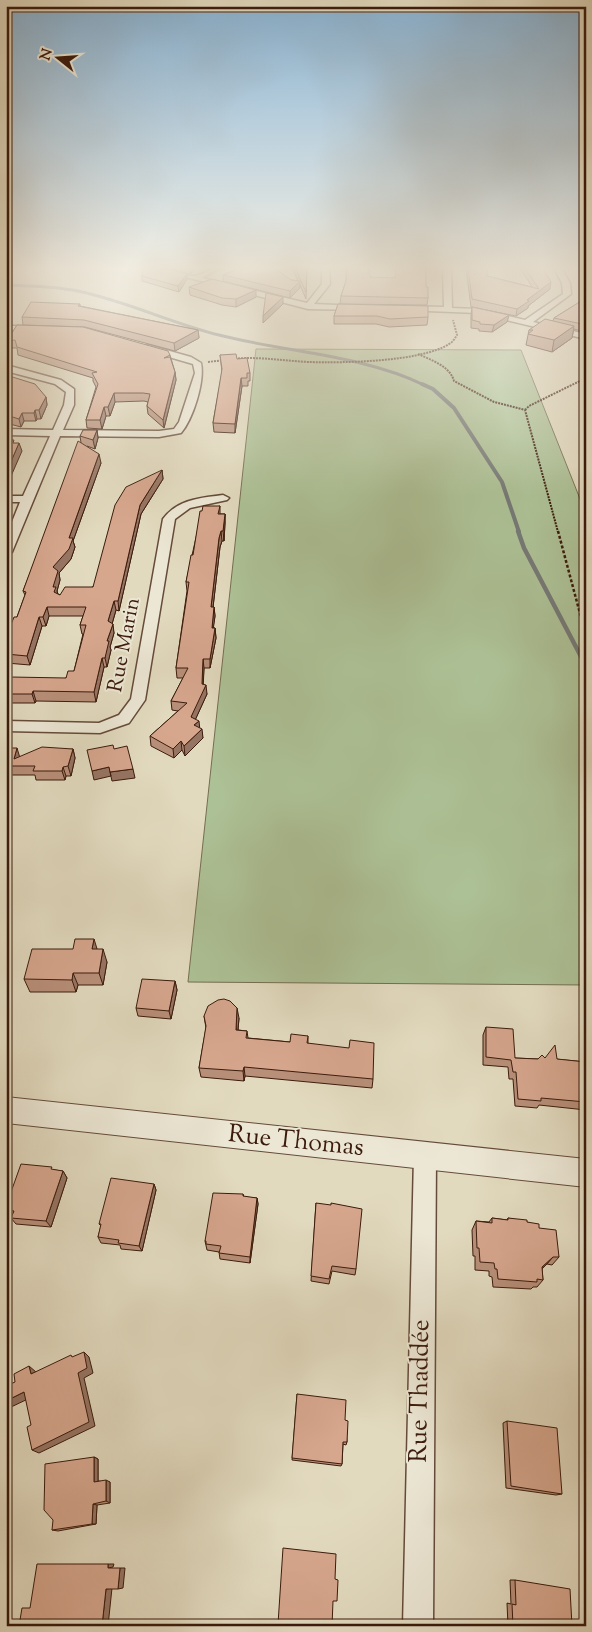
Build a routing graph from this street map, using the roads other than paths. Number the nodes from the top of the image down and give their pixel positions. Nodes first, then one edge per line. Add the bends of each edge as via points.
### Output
1 (141, 346) edge
2 (6, 368) edge
3 (6, 432) edge
4 (56, 433) junction
5 (6, 498) edge
6 (223, 498) dead end
7 (27, 499) junction
8 (6, 552) edge
9 (6, 726) edge
10 (6, 1110) edge
11 (425, 1156) junction
12 (586, 1173) edge
13 (418, 1626) edge

1 - 4 street via 197,363 199,373 184,423 176,431 159,434
2 - 4 street via 58,382 71,391 69,405
3 - 4 street
4 - 7 street
5 - 7 street
6 - 9 street, Rue Marin via 189,503 174,511 169,520 138,700 124,718 100,728
7 - 8 street
10 - 11 street, Rue Thomas
11 - 12 street, Rue Thomas
11 - 13 street, Rue Thaddée

